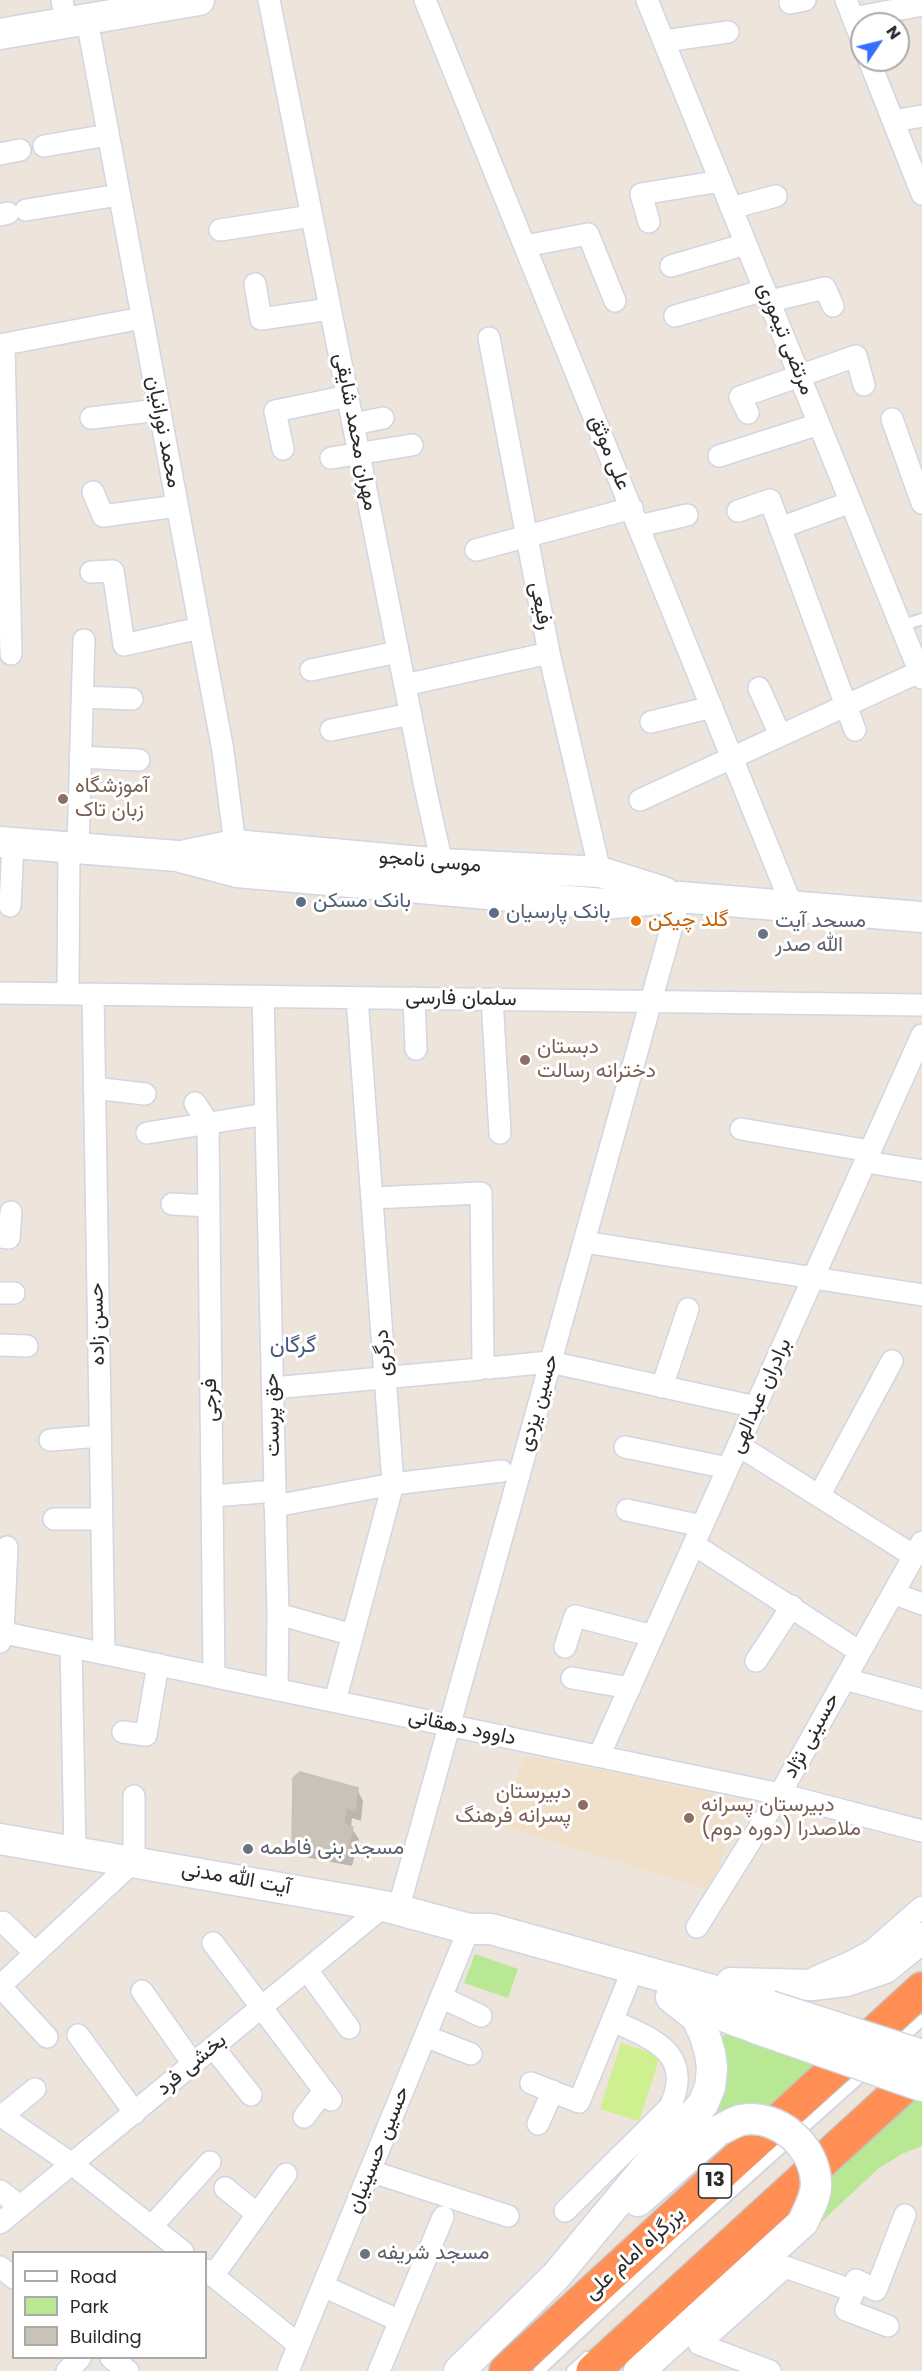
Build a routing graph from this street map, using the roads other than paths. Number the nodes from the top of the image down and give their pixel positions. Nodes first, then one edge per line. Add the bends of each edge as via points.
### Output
1 (269, 0) edge
2 (425, 0) edge
3 (647, 0) edge
4 (190, 1) edge
5 (922, 5) edge
6 (849, 9) edge
7 (72, 14) edge
8 (728, 32) dead end
9 (0, 34) edge
10 (664, 41) junction
11 (874, 72) edge
12 (922, 116) edge
13 (893, 121) junction
14 (108, 135) junction
15 (44, 146) dead end
16 (721, 181) junction
17 (922, 194) edge
18 (119, 195) junction
19 (776, 196) dead end
20 (732, 208) junction
21 (12, 213) edge
22 (312, 216) junction
23 (649, 222) dead end
24 (220, 230) dead end
25 (746, 244) junction
26 (525, 246) junction
27 (671, 266) dead end
28 (255, 284) dead end
29 (767, 296) junction
30 (615, 301) dead end
31 (833, 306) dead end
32 (330, 309) junction
33 (675, 316) dead end
34 (142, 318) junction
35 (489, 338) dead end
36 (2, 344) edge
37 (799, 375) junction
38 (864, 385) dead end
39 (348, 396) junction
40 (159, 410) junction
41 (748, 413) dead end
42 (91, 418) dead end
43 (383, 418) dead end
44 (892, 419) dead end
45 (353, 423) junction
46 (819, 424) junction
47 (412, 445) dead end
48 (283, 449) dead end
49 (359, 454) junction
50 (719, 456) dead end
51 (331, 458) dead end
52 (93, 492) dead end
53 (850, 502) junction
54 (922, 503) edge
55 (177, 506) junction
56 (738, 511) dead end
57 (687, 515) dead end
58 (635, 517) junction
59 (780, 528) junction
60 (527, 537) junction
61 (476, 550) dead end
62 (91, 572) dead end
63 (922, 619) edge
64 (901, 626) junction
65 (200, 628) junction
66 (84, 640) dead end
67 (398, 652) junction
68 (549, 653) junction
69 (12, 654) dead end
70 (311, 670) dead end
71 (921, 675) edge
72 (405, 685) junction
73 (759, 687) dead end
74 (82, 697) junction
75 (132, 699) dead end
76 (846, 705) junction
77 (712, 707) junction
78 (411, 714) junction
79 (651, 722) dead end
80 (331, 730) dead end
81 (855, 730) dead end
82 (780, 735) junction
83 (732, 756) junction
84 (80, 757) junction
85 (139, 760) dead end
86 (640, 800) dead end
87 (6, 842) edge
88 (235, 845) junction
89 (74, 848) junction
90 (177, 856) junction
91 (600, 872) junction
92 (441, 877) junction
93 (680, 897) junction
94 (10, 906) dead end
95 (792, 906) junction
96 (922, 917) edge
97 (0, 993) edge
98 (68, 994) junction
99 (93, 994) junction
100 (263, 996) junction
101 (357, 998) junction
102 (414, 998) junction
103 (492, 999) junction
104 (651, 1001) junction
105 (922, 1005) edge
106 (922, 1035) edge
107 (416, 1049) dead end
108 (94, 1088) junction
109 (145, 1094) dead end
110 (195, 1103) dead end
111 (266, 1114) junction
112 (208, 1123) junction
113 (741, 1129) dead end
114 (147, 1133) dead end
115 (501, 1133) dead end
116 (868, 1156) junction
117 (922, 1171) edge
118 (372, 1198) junction
119 (172, 1204) dead end
120 (209, 1206) junction
121 (11, 1212) dead end
122 (0, 1237) edge
123 (584, 1242) junction
124 (814, 1276) junction
125 (922, 1295) edge
126 (688, 1309) dead end
127 (0, 1345) edge
128 (27, 1346) dead end
129 (892, 1361) dead end
130 (550, 1362) junction
131 (484, 1366) junction
132 (385, 1377) junction
133 (662, 1387) junction
134 (273, 1388) junction
135 (756, 1407) junction
136 (100, 1436) junction
137 (50, 1440) dead end
138 (738, 1445) junction
139 (625, 1448) dead end
140 (728, 1468) junction
141 (502, 1471) dead end
142 (393, 1484) junction
143 (213, 1496) junction
144 (819, 1496) junction
145 (275, 1499) junction
146 (627, 1510) dead end
147 (54, 1519) dead end
148 (102, 1519) junction
149 (702, 1526) junction
150 (7, 1547) dead end
151 (918, 1549) edge
152 (704, 1551) dead end
153 (893, 1593) junction
154 (922, 1604) edge
155 (792, 1606) junction
156 (278, 1614) junction
157 (352, 1635) junction
158 (1, 1636) edge
159 (653, 1636) junction
160 (71, 1647) junction
161 (565, 1647) dead end
162 (860, 1652) junction
163 (104, 1653) junction
164 (756, 1661) dead end
165 (158, 1664) junction
166 (214, 1676) junction
167 (572, 1678) dead end
168 (845, 1679) junction
169 (630, 1688) junction
170 (277, 1690) junction
171 (922, 1700) edge
172 (335, 1701) junction
173 (449, 1725) junction
174 (123, 1732) dead end
175 (599, 1756) junction
176 (780, 1794) junction
177 (134, 1796) dead end
178 (922, 1831) edge
179 (0, 1839) edge
180 (75, 1851) junction
181 (134, 1861) junction
182 (922, 1907) edge
183 (391, 1908) junction
184 (3, 1922) dead end
185 (697, 1927) dead end
186 (469, 1929) junction
187 (922, 1938) edge
188 (213, 1942) dead end
189 (35, 1953) junction
190 (307, 1970) junction
191 (631, 1975) junction
192 (797, 1985) junction
193 (0, 1986) edge
194 (673, 1989) junction
195 (922, 1989) edge
196 (142, 1991) dead end
197 (441, 1997) junction
198 (262, 2007) junction
199 (481, 2016) dead end
200 (764, 2017) junction
201 (922, 2020) edge
202 (613, 2021) junction
203 (349, 2028) dead end
204 (78, 2035) dead end
205 (425, 2036) junction
206 (47, 2037) dead end
207 (213, 2047) junction
208 (922, 2047) edge
209 (471, 2054) dead end
210 (922, 2055) edge
211 (193, 2064) junction
212 (922, 2070) edge
213 (531, 2083) dead end
214 (880, 2086) dead end
215 (922, 2086) edge
216 (35, 2089) dead end
217 (553, 2091) junction
218 (251, 2095) dead end
219 (135, 2112) junction
220 (1, 2115) edge
221 (304, 2116) dead end
222 (538, 2124) dead end
223 (820, 2142) dead end
224 (802, 2158) dead end
225 (210, 2162) dead end
226 (72, 2164) junction
227 (370, 2171) junction
228 (286, 2174) dead end
229 (225, 2188) dead end
230 (0, 2191) edge
231 (20, 2206) junction
232 (566, 2211) dead end
233 (257, 2214) junction
234 (905, 2215) dead end
235 (508, 2216) dead end
236 (443, 2217) dead end
237 (0, 2223) edge
238 (158, 2240) edge
239 (179, 2251) edge
240 (0, 2267) edge
241 (209, 2273) edge
242 (12, 2276) edge
243 (556, 2276) junction
244 (323, 2286) junction
245 (854, 2291) junction
246 (400, 2320) junction
247 (888, 2326) dead end
248 (299, 2345) junction
249 (79, 2359) edge
250 (112, 2359) edge
251 (595, 2359) edge
252 (67, 2371) edge
253 (128, 2371) edge
254 (288, 2371) edge
255 (379, 2371) edge
256 (459, 2371) edge
257 (506, 2371) edge
258 (539, 2371) edge
259 (572, 2371) edge
260 (639, 2371) edge
261 (770, 2371) edge

1 - 22 street, مهران محمد شایقی
2 - 26 street, علی موثق
3 - 10 street, مرتضی تیموری
4 - 7 main road
5 - 6 street
7 - 9 main road
7 - 14 street, محمد نورانیان
8 - 10 street
10 - 16 street, مرتضی تیموری
11 - 13 street
12 - 13 street
13 - 17 street
14 - 15 street
14 - 18 street, محمد نورانیان
16 - 20 street, مرتضی تیموری
16 - 23 street via 641,194
18 - 21 street
18 - 34 street, محمد نورانیان
19 - 20 street
20 - 25 street, مرتضی تیموری
22 - 24 street
22 - 32 street, مهران محمد شایقی
25 - 27 street
25 - 29 street, مرتضی تیموری
26 - 30 street via 588,234
26 - 58 street, علی موثق
28 - 32 street via 261,320
29 - 31 street via 825,288
29 - 33 street
29 - 37 street, مرتضی تیموری
32 - 39 street, مهران محمد شایقی
34 - 36 street
34 - 40 street, محمد نورانیان
35 - 60 street, رفیعی
36 - 69 street
37 - 38 street via 856,356
37 - 41 street via 740,397
37 - 46 street, مرتضی تیموری
39 - 45 street, مهران محمد شایقی
39 - 48 street via 275,411
40 - 42 street
40 - 55 street, محمد نورانیان
43 - 45 street
44 - 54 street
45 - 49 street, مهران محمد شایقی
46 - 50 street
46 - 53 street, مرتضی تیموری
47 - 49 street
49 - 51 street
49 - 67 street, مهران محمد شایقی
52 - 55 street via 103,516
53 - 59 street
53 - 64 street, مرتضی تیموری
55 - 65 street, محمد نورانیان
56 - 59 street via 770,501
57 - 58 street
58 - 60 street
58 - 77 street, علی موثق
59 - 76 street
60 - 61 street
60 - 68 street, رفیعی
62 - 65 street via 113,571 123,645
63 - 64 lane
64 - 71 street, مرتضی تیموری
65 - 88 street, محمد نورانیان via 223,751
66 - 74 street
67 - 70 street
67 - 72 street, مهران محمد شایقی
68 - 72 street
68 - 91 street, رفیعی
71 - 76 street
72 - 78 street, مهران محمد شایقی
73 - 82 street
74 - 75 street
74 - 84 street
76 - 81 street
76 - 82 street
77 - 79 street
77 - 83 street, علی موثق
78 - 80 street
78 - 92 street, مهران محمد شایقی
82 - 83 street
83 - 86 street
83 - 95 street, علی موثق
84 - 85 street
84 - 89 street
87 - 89 main road, موسی نامجو
87 - 94 street
88 - 90 main road, موسی نامجو
88 - 92 main road, موسی نامجو
89 - 90 main road, موسی نامجو
89 - 98 street
90 - 92 main road, موسی نامجو via 237,872
91 - 92 main road, موسی نامجو
91 - 93 main road, موسی نامجو
92 - 93 main road, موسی نامجو via 603,904
93 - 95 main road, موسی نامجو
93 - 104 street, حسین یزدی
95 - 96 main road, موسی نامجو
97 - 98 street, سلمان فارسی
98 - 99 street, سلمان فارسی
99 - 100 street, سلمان فارسی
99 - 108 street, حسن زاده
100 - 101 street, سلمان فارسی
100 - 111 street, حق پرست
101 - 102 street, سلمان فارسی
101 - 118 street, درگری
102 - 103 street, سلمان فارسی
102 - 107 street
103 - 104 street, سلمان فارسی
103 - 115 street
104 - 105 street, سلمان فارسی
104 - 123 street, حسین یزدی
106 - 116 street, برادران عبدالهی
108 - 109 street
108 - 136 street, حسن زاده
110 - 112 street
111 - 112 street
111 - 134 street, حق پرست
112 - 114 street
112 - 120 street, فرجی
113 - 116 street
116 - 117 street
116 - 124 street, برادران عبدالهی
118 - 131 street via 481,1193
118 - 132 street, درگری
119 - 120 street
120 - 143 street, فرجی
121 - 122 street via 9,1238
123 - 124 street
123 - 130 street, حسین یزدی
124 - 125 street
124 - 135 street, برادران عبدالهی
126 - 133 street
127 - 128 street
129 - 144 street
130 - 131 street
130 - 133 street
130 - 173 street, حسین یزدی
131 - 132 street
132 - 134 street
132 - 142 street, درگری
133 - 135 street
134 - 145 street, حق پرست
135 - 138 street, برادران عبدالهی
136 - 137 street
136 - 148 street, حسن زاده
138 - 140 street, برادران عبدالهی
138 - 144 street
139 - 140 street
140 - 149 street, برادران عبدالهی
141 - 142 street
142 - 145 street
142 - 157 street, درگری
143 - 145 street
143 - 166 street, فرجی
144 - 151 street
145 - 156 street, حق پرست
146 - 149 street
147 - 148 street
148 - 163 street, حسن زاده
149 - 159 street, برادران عبدالهی
150 - 158 street
151 - 153 street, حسینی نژاد
152 - 155 street
153 - 154 street
153 - 162 street, حسینی نژاد
155 - 162 street
155 - 164 street
156 - 157 street
156 - 170 street, حق پرست
157 - 172 street, درگری
158 - 160 street, داوود دهقانی
159 - 161 street via 575,1616
159 - 169 street, برادران عبدالهی
160 - 163 street, داوود دهقانی
160 - 180 street
162 - 168 street, حسینی نژاد
163 - 165 street, داوود دهقانی
165 - 166 street, داوود دهقانی
165 - 174 street via 146,1735
166 - 170 street, داوود دهقانی
167 - 169 street
168 - 171 street
168 - 176 street, حسینی نژاد
169 - 175 street, برادران عبدالهی
170 - 172 street, داوود دهقانی
172 - 173 street, داوود دهقانی
173 - 175 street, داوود دهقانی
173 - 183 street, حسین یزدی
175 - 176 street, داوود دهقانی
176 - 178 street, داوود دهقانی
176 - 185 street, حسینی نژاد
177 - 181 street
179 - 180 main road, آیت الله مدنی
180 - 181 main road, آیت الله مدنی
181 - 183 main road, آیت الله مدنی
181 - 189 street
182 - 192 street via 873,1950
183 - 186 main road, آیت الله مدنی
183 - 190 street, بخشی فرد
184 - 189 street
186 - 191 main road, آیت الله مدنی via 484,1944
186 - 197 street, حسین حسینیان
187 - 192 main road via 885,1968 846,1981
188 - 198 street
189 - 193 street
190 - 198 street, بخشی فرد
190 - 203 street
191 - 194 main road, آیت الله مدنی
191 - 202 street
192 - 194 main road
193 - 206 street
194 - 200 main road, آیت الله مدنی
194 - 243 main road via 704,2033 710,2053 710,2087 703,2104
195 - 257 highway, بزرگراه امام علی / 13
196 - 211 street
197 - 199 street
197 - 205 street, حسین حسینیان
198 - 207 street, بخشی فرد
198 - 221 street via 328,2095
200 - 210 main road, bridge
200 - 215 main road, bridge
201 - 258 lane
202 - 217 street via 579,2102
202 - 232 street via 648,2037 668,2052 678,2078 676,2093 670,2107
204 - 219 street
205 - 209 street
205 - 227 street, حسین حسینیان
207 - 211 street, بخشی فرد
207 - 218 street
208 - 214 lane
211 - 219 street, بخشی فرد
212 - 251 highway
213 - 217 street
216 - 220 street
217 - 222 street
219 - 226 street, بخشی فرد
220 - 226 street
223 - 224 lane
225 - 238 street
226 - 231 street, بخشی فرد
226 - 238 street
227 - 235 street
227 - 244 street, حسین حسینیان
228 - 233 street
229 - 233 street
230 - 231 street
231 - 237 street, بخشی فرد
233 - 241 street
234 - 245 street via 876,2290 856,2280
236 - 246 street
238 - 239 street
240 - 242 street
241 - 248 street
243 - 256 main road
243 - 260 main road, bridge via 719,2130 739,2120 752,2119 765,2120 792,2135 813,2165 816,2183 803,2222
244 - 246 street
244 - 248 street, حسین حسینیان
245 - 247 street via 846,2310
245 - 261 street via 785,2266 699,2344
246 - 255 street
248 - 254 street, حسین حسینیان
249 - 252 street
250 - 253 street
251 - 259 lane

